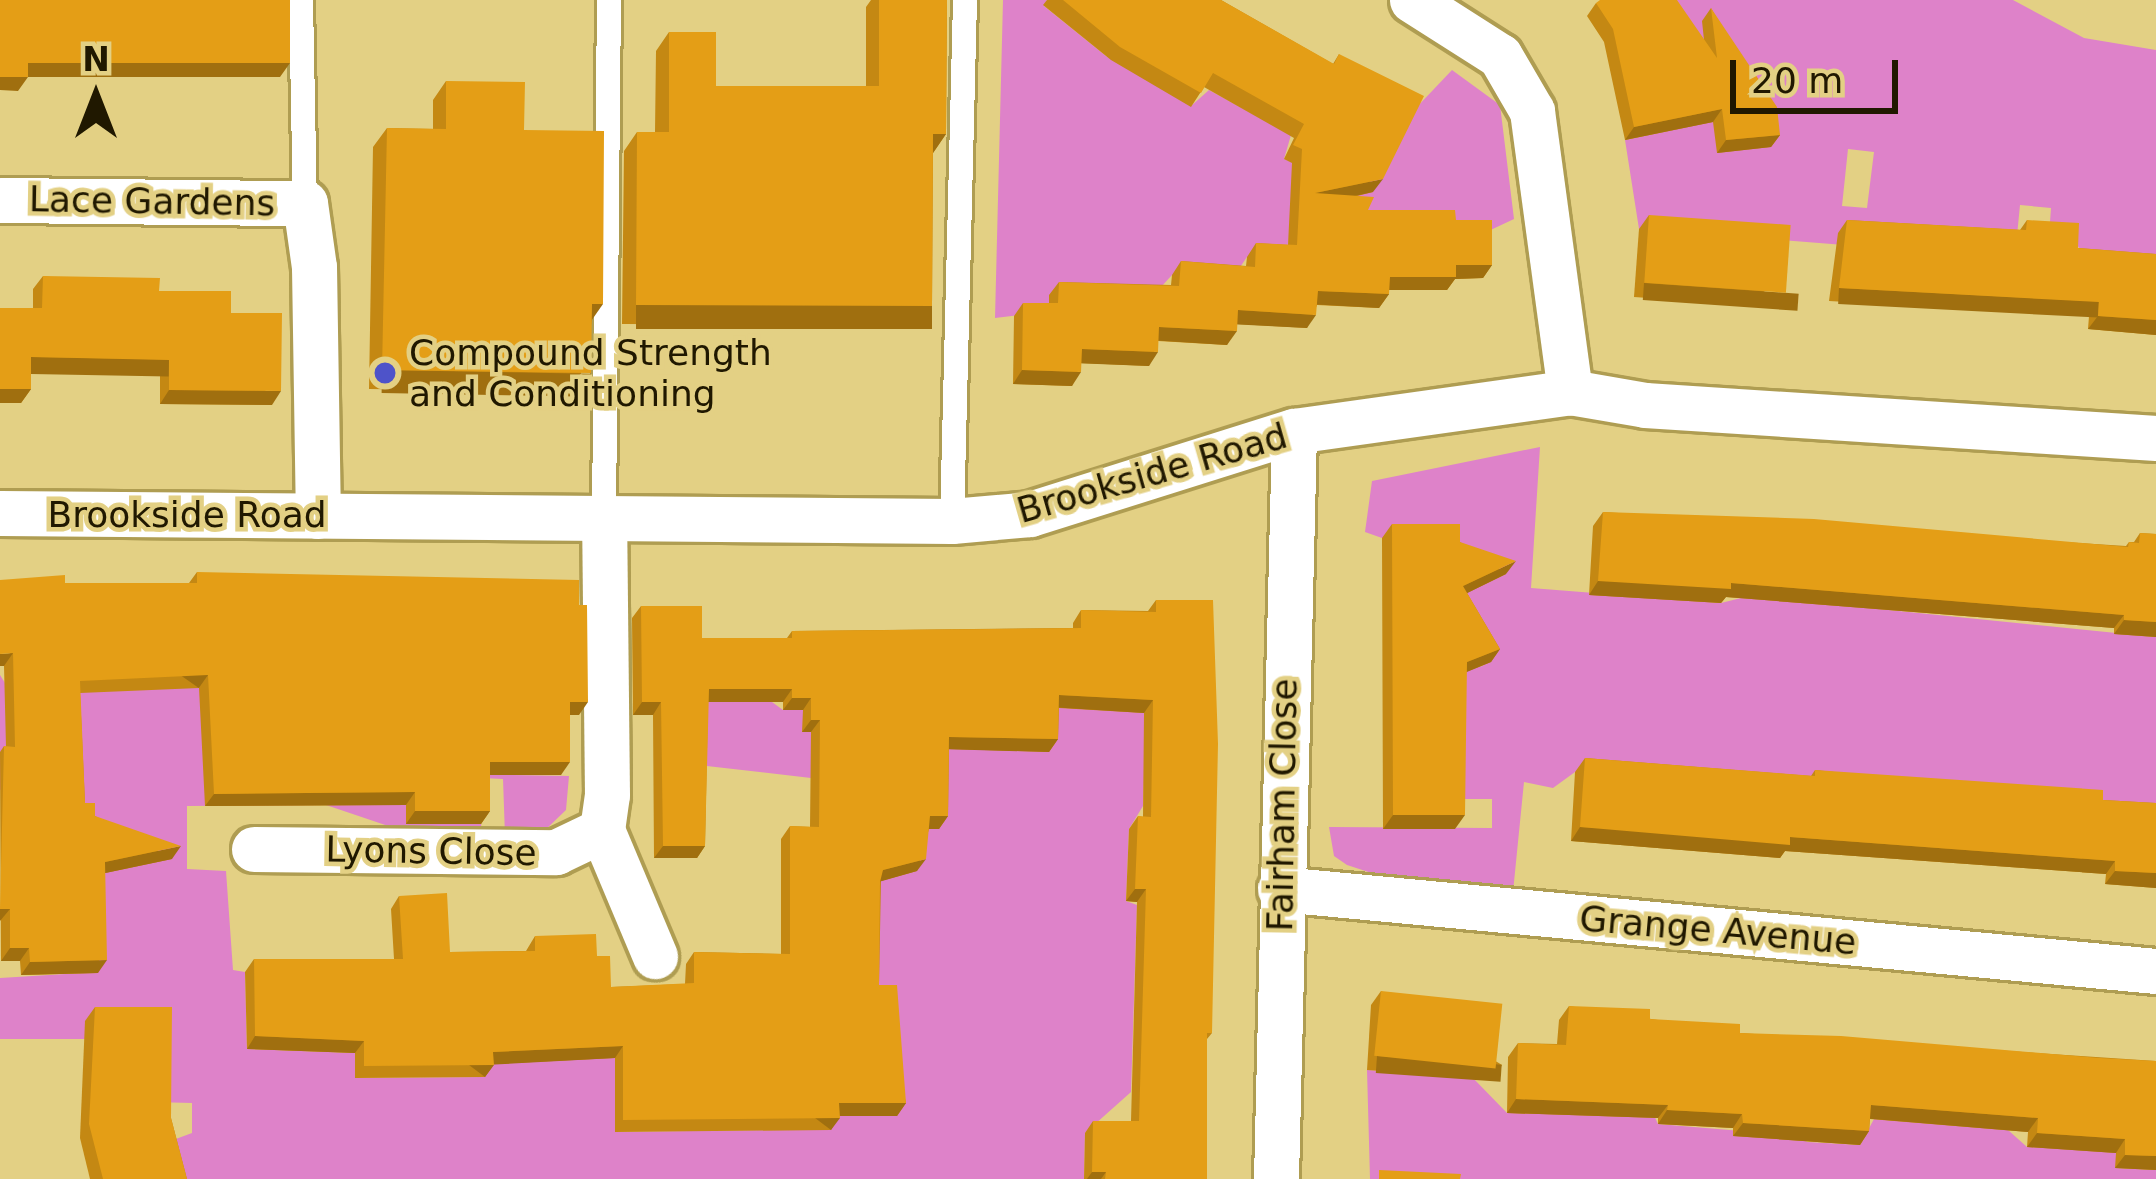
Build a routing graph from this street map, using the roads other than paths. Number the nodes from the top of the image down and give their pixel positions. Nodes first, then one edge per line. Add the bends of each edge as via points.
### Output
1 (301, 0) edge
2 (609, 0) edge
3 (964, 0) edge
4 (1412, 0) edge
5 (0, 200) edge
6 (305, 203) junction
7 (1570, 392) junction
8 (1294, 430) junction
9 (2156, 439) edge
10 (0, 513) edge
11 (318, 516) junction
12 (604, 517) junction
13 (952, 521) junction
14 (602, 830) junction
15 (254, 849) dead end
16 (1280, 889) junction
17 (655, 956) dead end
18 (2156, 971) edge
19 (1276, 1179) edge

1 - 6 lane
2 - 12 lane
3 - 13 lane
4 - 7 street via 1500,56 1532,111
5 - 6 street, Lace Gardens
6 - 11 street via 314,267
7 - 8 street, Brookside Road
7 - 9 street, Brookside Road
8 - 13 street, Brookside Road via 1030,514
8 - 16 street, Fairham Close
10 - 11 street, Brookside Road
11 - 12 street, Brookside Road
12 - 13 street, Brookside Road
12 - 14 street
14 - 15 street, Lyons Close via 556,852
14 - 17 street
16 - 18 street, Grange Avenue
16 - 19 street, Fairham Close

